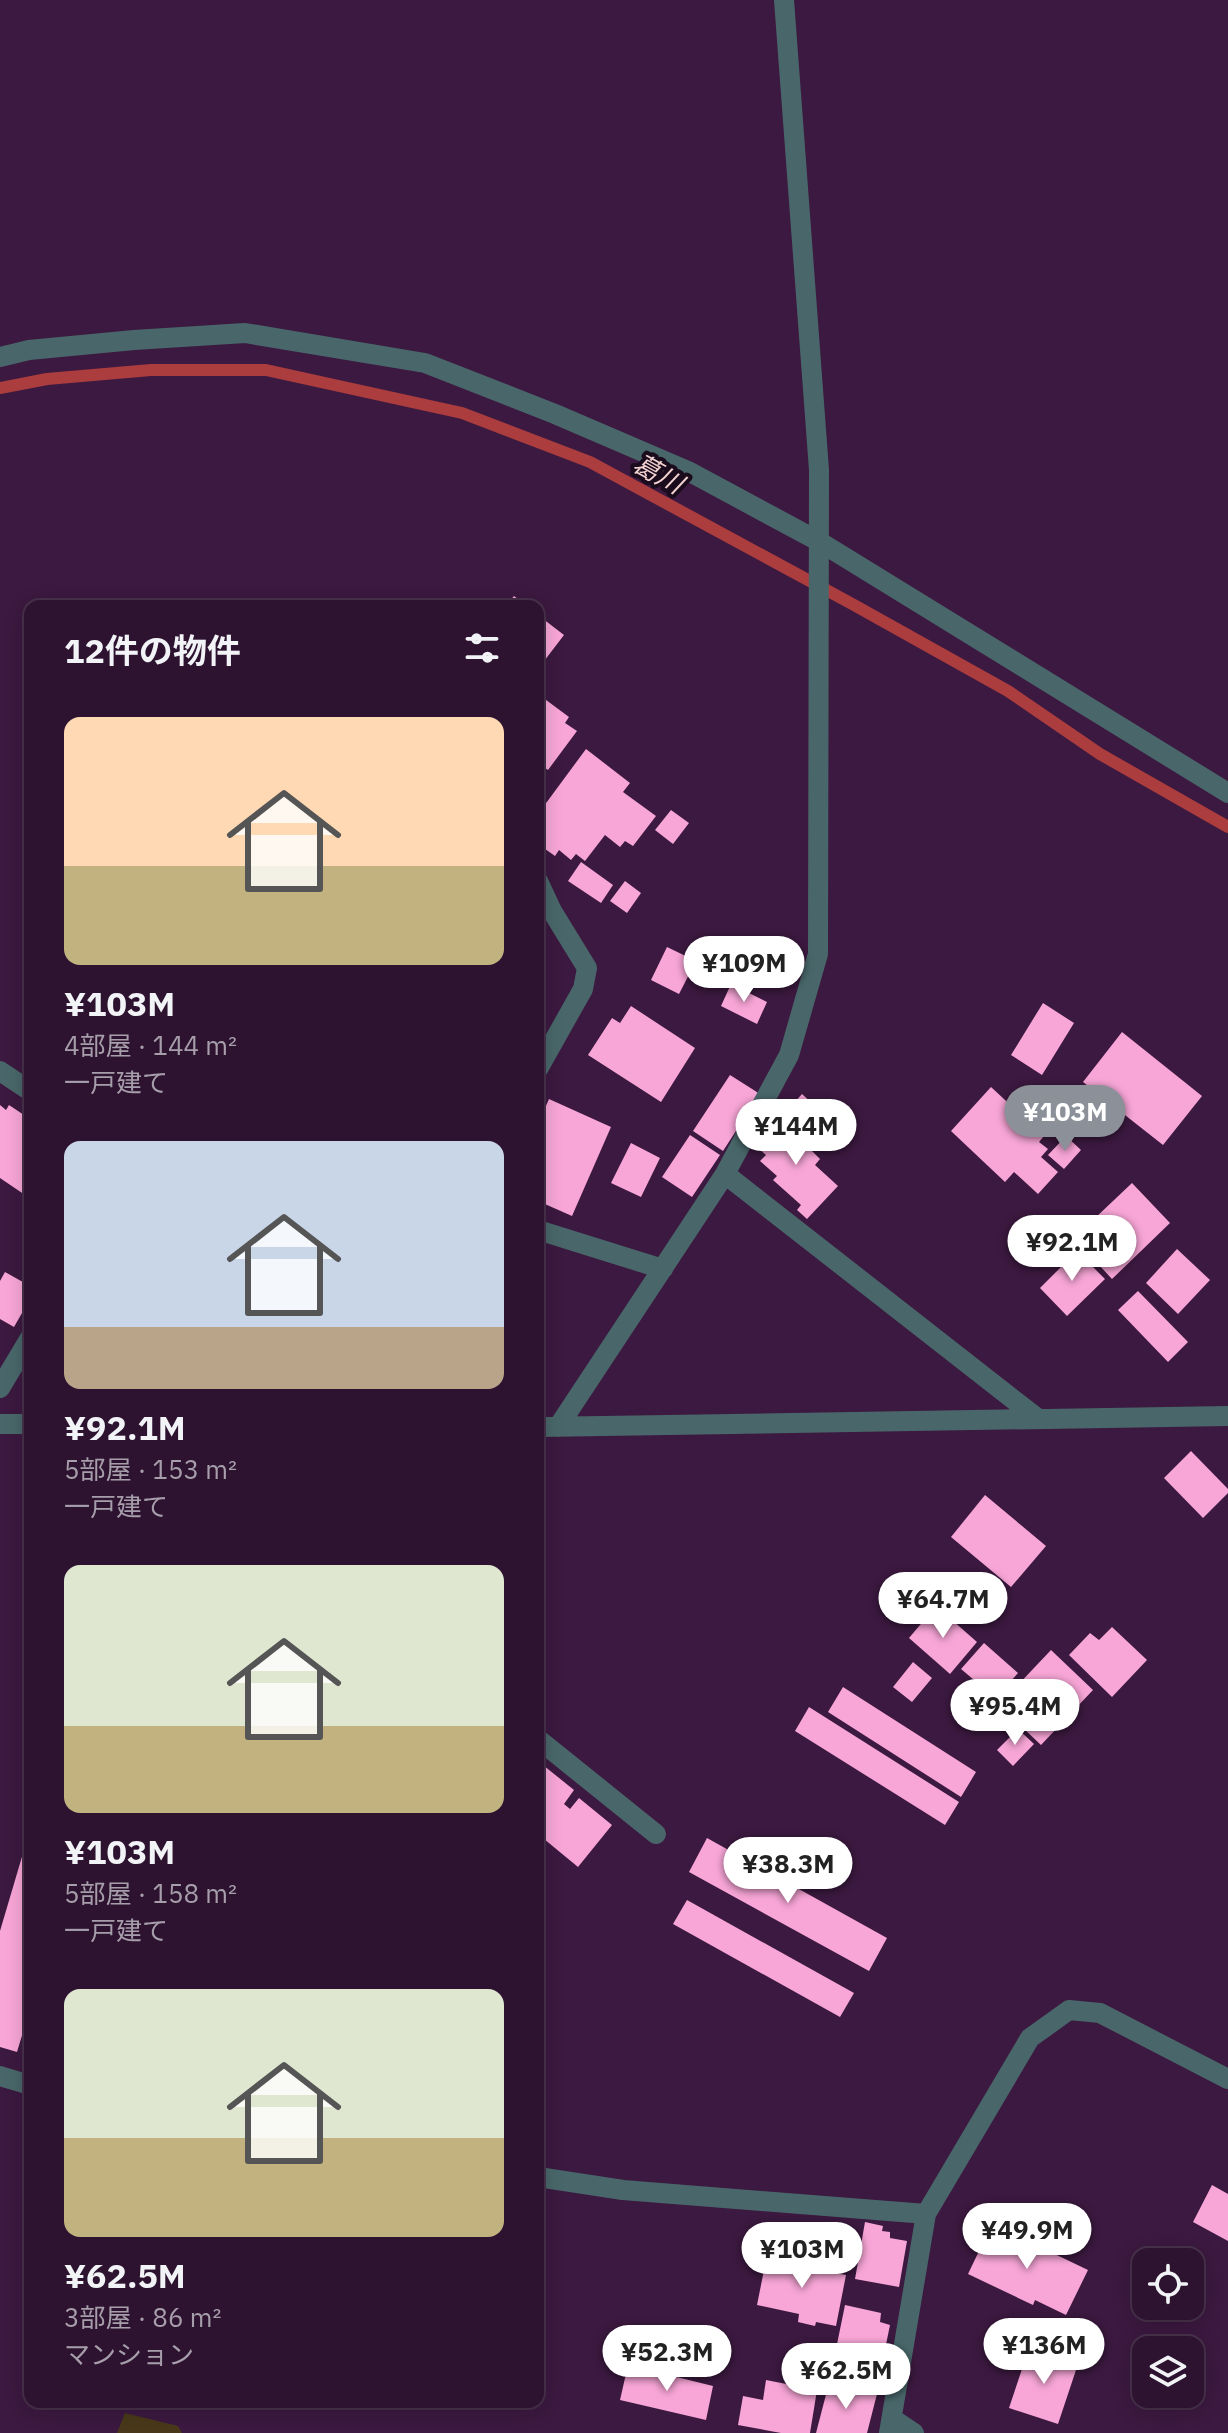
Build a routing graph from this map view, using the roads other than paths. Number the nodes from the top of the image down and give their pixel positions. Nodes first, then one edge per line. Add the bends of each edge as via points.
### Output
1 (784, 0) edge
2 (0, 357) edge
3 (820, 542) junction
4 (1228, 793) edge
5 (544, 894) edge
6 (544, 1058) edge
7 (0, 1071) edge
8 (24, 1087) edge
9 (725, 1174) junction
10 (544, 1232) edge
11 (663, 1269) junction
12 (24, 1348) edge
13 (0, 1388) edge
14 (1228, 1416) edge
15 (1037, 1418) junction
16 (0, 1424) edge
17 (24, 1424) edge
18 (548, 1427) edge
19 (544, 1744) edge
20 (656, 1834) dead end
21 (0, 2076) edge
22 (1228, 2079) edge
23 (24, 2083) edge
24 (544, 2178) edge
25 (926, 2214) junction
26 (891, 2426) edge
27 (914, 2433) edge

1 - 3 street
2 - 3 street via 119,341 245,333 425,363 690,472
3 - 4 street
3 - 9 street via 818,954 789,1055
5 - 6 street via 587,968 583,989
7 - 8 street
9 - 11 street
9 - 15 street
10 - 11 street
11 - 18 street
12 - 13 street
14 - 15 street
15 - 18 street
16 - 17 street
19 - 20 street
21 - 23 street
22 - 25 street via 1100,2013 1069,2010 1030,2038
24 - 25 street via 623,2190
25 - 26 street
26 - 27 street

